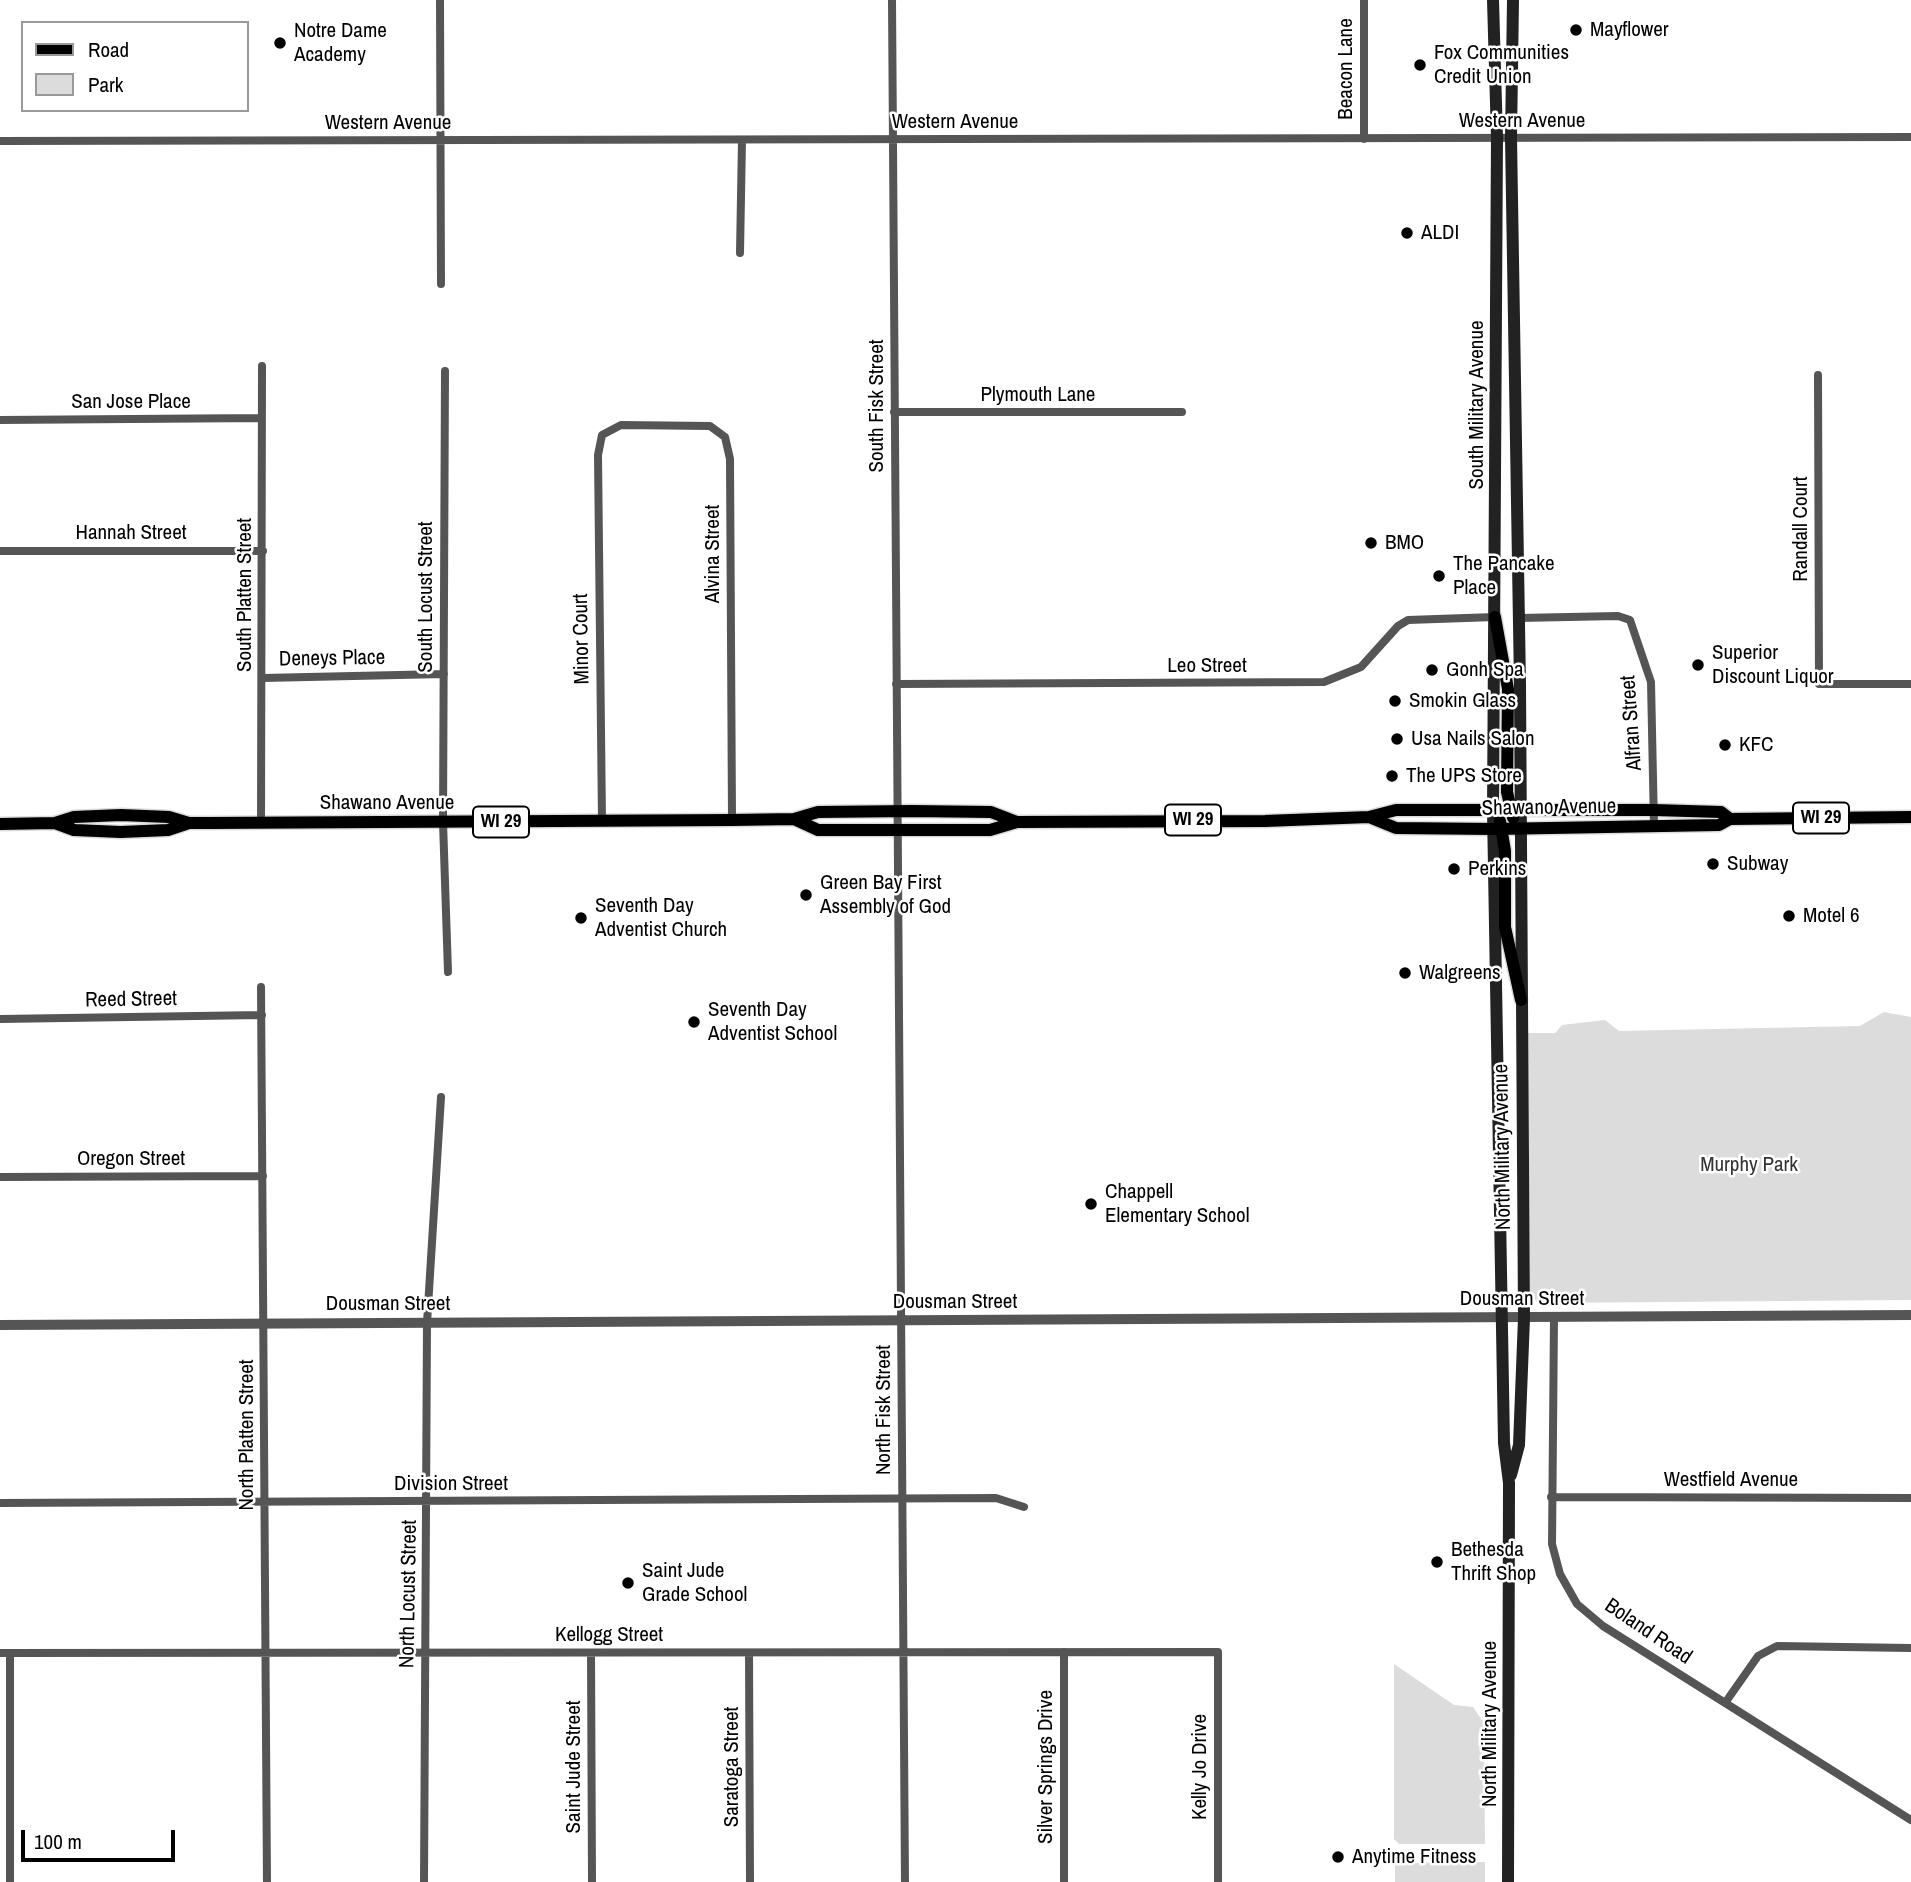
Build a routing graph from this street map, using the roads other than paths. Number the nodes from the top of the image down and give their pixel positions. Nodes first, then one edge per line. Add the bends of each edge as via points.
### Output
1 (440, 0) edge
2 (892, 0) edge
3 (1364, 0) edge
4 (1493, 0) edge
5 (1513, 0) edge
6 (1911, 137) edge
7 (1497, 138) junction
8 (1511, 138) junction
9 (893, 139) junction
10 (1364, 139) junction
11 (441, 140) junction
12 (742, 140) junction
13 (0, 141) edge
14 (740, 253) dead end
15 (441, 284) dead end
16 (262, 366) dead end
17 (445, 371) dead end
18 (1818, 375) dead end
19 (894, 412) junction
20 (1182, 412) dead end
21 (262, 418) junction
22 (0, 420) edge
23 (598, 455) joint
24 (0, 551) edge
25 (262, 551) junction
26 (1495, 617) junction
27 (1519, 618) junction
28 (444, 674) junction
29 (263, 678) junction
30 (896, 684) junction
31 (1911, 684) edge
32 (1515, 810) junction
33 (1654, 810) junction
34 (1493, 811) junction
35 (897, 812) junction
36 (1369, 817) junction
37 (1911, 817) edge
38 (794, 819) junction
39 (732, 820) junction
40 (1730, 820) junction
41 (443, 822) junction
42 (602, 822) junction
43 (1017, 822) junction
44 (261, 823) junction
45 (0, 824) edge
46 (1654, 826) junction
47 (1520, 828) junction
48 (1498, 829) junction
49 (897, 830) junction
50 (448, 972) dead end
51 (261, 987) dead end
52 (1521, 1000) junction
53 (262, 1015) junction
54 (0, 1019) edge
55 (441, 1097) dead end
56 (263, 1176) junction
57 (0, 1177) edge
58 (1911, 1315) edge
59 (1502, 1318) junction
60 (1524, 1318) junction
61 (1554, 1318) junction
62 (901, 1321) junction
63 (427, 1323) junction
64 (264, 1324) junction
65 (0, 1325) edge
66 (1509, 1483) junction
67 (1552, 1497) junction
68 (1911, 1498) edge
69 (902, 1499) junction
70 (427, 1502) junction
71 (0, 1503) edge
72 (265, 1503) junction
73 (1024, 1507) dead end
74 (1911, 1648) edge
75 (903, 1652) junction
76 (1064, 1652) junction
77 (1218, 1652) joint
78 (5, 1653) edge
79 (266, 1653) junction
80 (426, 1653) junction
81 (591, 1653) junction
82 (749, 1653) junction
83 (1725, 1703) junction
84 (1911, 1820) edge
85 (10, 1882) edge
86 (267, 1882) edge
87 (424, 1882) edge
88 (592, 1882) edge
89 (750, 1882) edge
90 (905, 1882) edge
91 (1064, 1882) edge
92 (1218, 1882) edge
93 (1508, 1882) edge

1 - 11 street
2 - 9 street, South Fisk Street
3 - 10 street, Beacon Lane
4 - 7 main road, South Military Avenue
5 - 8 main road, South Military Avenue
6 - 8 street, Western Avenue
7 - 8 street, Western Avenue
7 - 10 street, Western Avenue
7 - 26 main road, South Military Avenue
8 - 27 main road, South Military Avenue
9 - 10 street, Western Avenue
9 - 12 street, Western Avenue
9 - 19 street, South Fisk Street
11 - 12 street, Western Avenue
11 - 13 street, Western Avenue
11 - 15 street
12 - 14 street
16 - 21 street, South Platten Street
17 - 28 street, South Locust Street
18 - 31 street, Randall Court via 1819,684
19 - 20 street, Plymouth Lane
19 - 30 street, South Fisk Street
21 - 22 street, San Jose Place
21 - 25 street, South Platten Street
23 - 39 street, Alvina Street via 602,435 621,425 710,426 725,437 730,459
23 - 42 street, Minor Court
24 - 25 street, Hannah Street
25 - 29 street, South Platten Street
26 - 30 street, Leo Street via 1408,620 1361,667 1324,682
26 - 32 main road via 1508,689 1507,792
26 - 34 main road, South Military Avenue
27 - 32 main road, South Military Avenue
27 - 33 street, Alfran Street via 1618,616 1630,620 1651,682
28 - 29 street, Deneys Place
28 - 41 street, South Locust Street
29 - 44 street, South Platten Street
30 - 35 street, South Fisk Street
32 - 33 main road, Shawano Avenue / WI 29
32 - 34 main road, Shawano Avenue / WI 29
32 - 47 main road, North Military Avenue
33 - 40 main road, Shawano Avenue / WI 29 via 1721,812
33 - 46 street, Alfran Street
34 - 36 main road, Shawano Avenue / WI 29 via 1395,810
34 - 48 main road, North Military Avenue
35 - 38 main road, Shawano Avenue / WI 29 via 818,812
35 - 43 main road, Shawano Avenue / WI 29 via 991,812
35 - 49 street, North Fisk Street
36 - 43 main road, Shawano Avenue / WI 29
36 - 48 main road, Shawano Avenue / WI 29 via 1396,828
37 - 40 main road, Shawano Avenue / WI 29
38 - 39 main road, Shawano Avenue / WI 29
38 - 49 main road, Shawano Avenue / WI 29 via 818,830
39 - 42 main road, Shawano Avenue / WI 29
40 - 46 main road, Shawano Avenue / WI 29 via 1719,825
41 - 42 main road, Shawano Avenue / WI 29
41 - 44 main road, Shawano Avenue / WI 29
41 - 50 street
43 - 49 main road, Shawano Avenue / WI 29 via 990,830
44 - 45 main road, Shawano Avenue / WI 29 via 190,823 145,815
46 - 47 main road, Shawano Avenue / WI 29
47 - 48 main road, Shawano Avenue / WI 29
47 - 52 main road, North Military Avenue
48 - 52 main road via 1506,864 1506,927
48 - 59 main road, North Military Avenue
49 - 62 street, North Fisk Street
51 - 53 street, North Platten Street
52 - 60 main road, North Military Avenue
53 - 54 street, Reed Street
53 - 56 street, North Platten Street
55 - 63 street, North Locust Street
56 - 57 street, Oregon Street
56 - 64 street, North Platten Street
58 - 61 street, Dousman Street
59 - 60 street, Dousman Street
59 - 62 street, Dousman Street
59 - 66 main road, North Military Avenue
60 - 61 street, Dousman Street
60 - 66 main road, North Military Avenue via 1519,1445
61 - 67 street, Boland Road
62 - 63 street, Dousman Street
62 - 69 street, North Fisk Street
63 - 64 street, Dousman Street
63 - 70 street, North Locust Street
64 - 65 street, Dousman Street
64 - 72 street, North Platten Street
66 - 93 main road, North Military Avenue
67 - 68 street, Westfield Avenue
67 - 83 street, Boland Road via 1552,1544 1560,1574 1577,1604 1603,1626
69 - 70 street, Division Street
69 - 73 street, Division Street via 996,1499
69 - 75 street, North Fisk Street
70 - 72 street, Division Street
70 - 80 street, North Locust Street
71 - 72 street, Division Street
72 - 79 street, North Platten Street
74 - 83 street via 1777,1646 1758,1656
75 - 76 street, Kellogg Street
75 - 82 street, Kellogg Street
75 - 90 street, North Fisk Street
76 - 77 street, Kellogg Street
76 - 91 street, Silver Springs Drive
77 - 92 street, Kelly Jo Drive
78 - 79 street, Kellogg Street
78 - 85 street
79 - 80 street, Kellogg Street
79 - 86 street, North Platten Street
80 - 81 street, Kellogg Street
80 - 87 street, North Locust Street
81 - 82 street, Kellogg Street
81 - 88 street, Saint Jude Street
82 - 89 street, Saratoga Street
83 - 84 street, Boland Road

